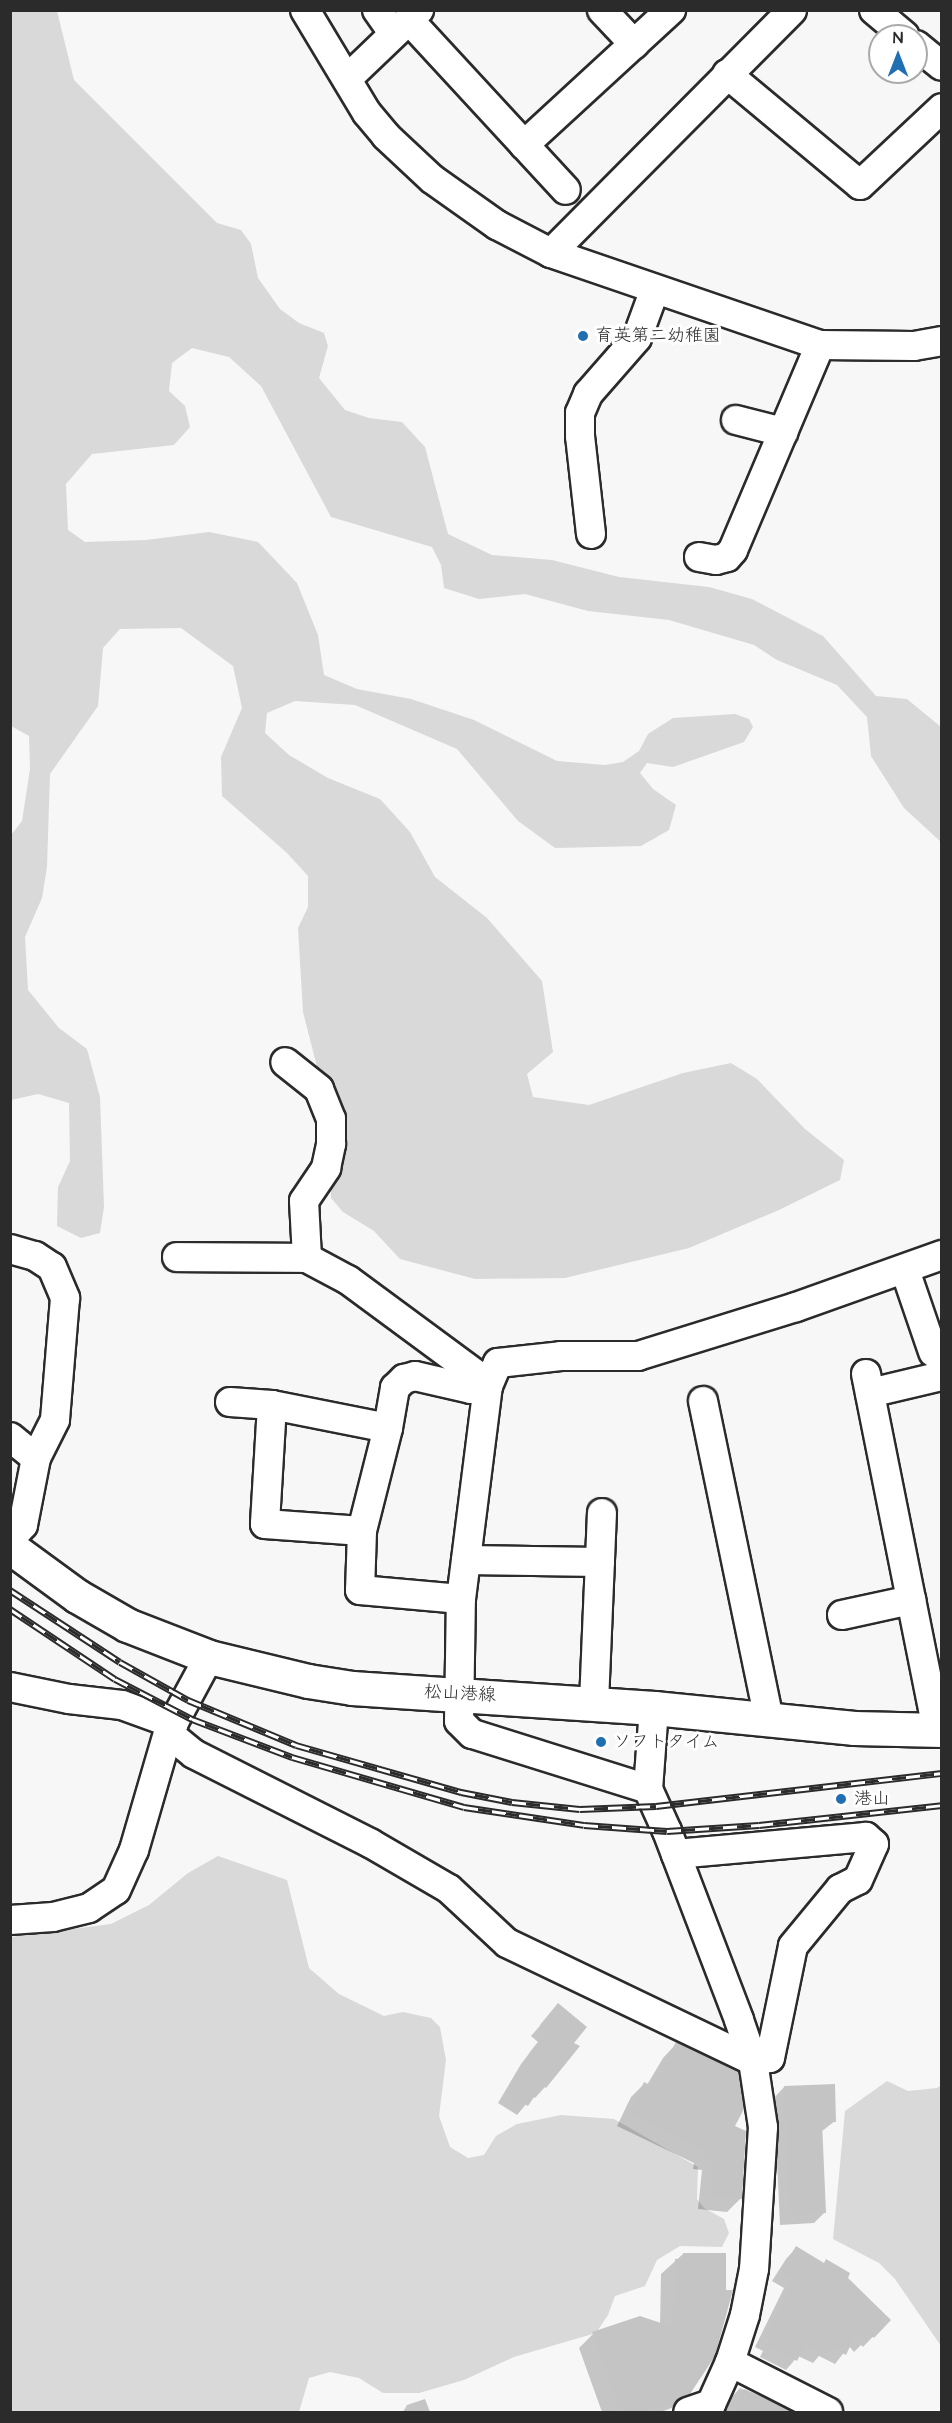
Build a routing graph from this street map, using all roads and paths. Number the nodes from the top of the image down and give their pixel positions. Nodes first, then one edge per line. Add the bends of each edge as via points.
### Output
1 (304, 10) edge
2 (377, 10) edge
3 (602, 10) edge
4 (671, 10) edge
5 (792, 10) edge
6 (874, 10) edge
7 (408, 22) edge
8 (891, 24) edge
9 (634, 44) junction
10 (928, 55) edge
11 (942, 66) edge
12 (727, 74) junction
13 (347, 80) junction
14 (938, 120) edge
15 (524, 145) junction
16 (566, 190) dead end
17 (551, 253) junction
18 (655, 289) junction
19 (942, 341) edge
20 (820, 345) junction
21 (736, 420) dead end
22 (783, 432) junction
23 (591, 534) dead end
24 (699, 557) dead end
25 (285, 1062) dead end
26 (10, 1249) edge
27 (942, 1255) edge
28 (177, 1257) dead end
29 (306, 1258) junction
30 (905, 1270) junction
31 (937, 1364) edge
32 (488, 1386) junction
33 (703, 1401) dead end
34 (230, 1402) dead end
35 (272, 1405) junction
36 (388, 1428) junction
37 (10, 1437) edge
38 (36, 1458) junction
39 (602, 1513) dead end
40 (362, 1531) junction
41 (10, 1539) edge
42 (10, 1547) edge
43 (466, 1560) junction
44 (600, 1562) junction
45 (461, 1599) junction
46 (911, 1600) junction
47 (842, 1615) dead end
48 (209, 1657) junction
49 (10, 1687) edge
50 (458, 1694) junction
51 (594, 1703) junction
52 (654, 1708) junction
53 (769, 1720) junction
54 (171, 1728) junction
55 (939, 1730) edge
56 (648, 1789) junction
57 (676, 1854) junction
58 (10, 1920) edge
59 (753, 2061) junction
60 (730, 2362) junction
61 (702, 2410) edge
62 (828, 2412) edge

1 - 13 street
2 - 7 street
3 - 9 street
4 - 9 street
5 - 12 street
6 - 8 street
7 - 13 street
7 - 15 street
9 - 15 street
10 - 11 street
12 - 14 street via 860,185
12 - 17 street
13 - 17 street via 386,136 432,179 497,225
15 - 16 street
17 - 18 street
18 - 20 street
18 - 23 street via 637,338 588,394 580,413
19 - 20 street via 914,346
20 - 22 street
21 - 22 street
22 - 24 street via 733,550 716,560
25 - 29 street via 319,1089 331,1119 326,1168 304,1201
26 - 38 street via 35,1256 52,1267 65,1298 55,1420
27 - 30 street
28 - 29 street
29 - 32 street via 348,1280
30 - 31 street
30 - 32 street via 638,1356 561,1356 498,1363
31 - 46 street via 868,1383
32 - 36 street via 471,1389 415,1376 404,1379 395,1388
32 - 43 street
33 - 53 street
34 - 35 street
35 - 36 street
35 - 40 street via 265,1524
36 - 40 street
37 - 38 street
38 - 41 street via 23,1525
39 - 44 street
40 - 45 street via 360,1590
42 - 48 main road, 松山港線 via 77,1596 121,1622
43 - 44 street
43 - 45 street
44 - 51 street
45 - 50 street
46 - 47 street
46 - 55 street
48 - 50 main road, 松山港線 via 352,1688
48 - 54 street
49 - 54 street via 122,1705
50 - 51 main road, 松山港線
50 - 56 street via 459,1721 472,1734
51 - 52 main road, 松山港線
52 - 53 main road, 松山港線
52 - 56 street
53 - 55 main road, 松山港線
54 - 58 street via 134,1850 116,1890 89,1908 53,1917
54 - 59 street via 203,1759 370,1843 449,1889 507,1943
56 - 57 street
57 - 59 street
57 - 59 street via 866,1837 874,1844 858,1880 840,1889 794,1946 770,2058
59 - 60 street via 763,2127 754,2269
60 - 61 street
60 - 62 street

